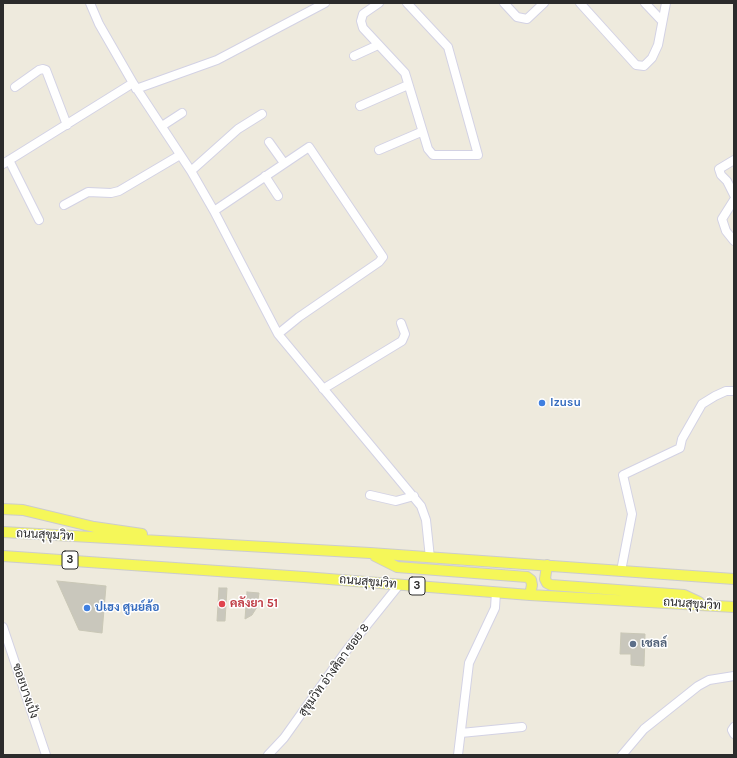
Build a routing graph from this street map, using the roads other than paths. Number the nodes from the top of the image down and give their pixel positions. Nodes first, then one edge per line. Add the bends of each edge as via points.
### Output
1 (90, 3) edge
2 (325, 3) edge
3 (379, 3) edge
4 (407, 3) edge
5 (504, 3) edge
6 (544, 3) edge
7 (580, 3) edge
8 (645, 3) edge
9 (666, 3) edge
10 (662, 21) junction
11 (378, 45) junction
12 (354, 56) dead end
13 (408, 85) junction
14 (135, 86) junction
15 (15, 87) dead end
16 (360, 106) dead end
17 (182, 113) dead end
18 (262, 114) dead end
19 (67, 125) junction
20 (162, 126) junction
21 (421, 132) junction
22 (270, 142) dead end
23 (379, 150) dead end
24 (180, 155) junction
25 (734, 160) edge
26 (6, 162) edge
27 (284, 162) junction
28 (191, 171) junction
29 (265, 176) junction
30 (734, 195) edge
31 (278, 196) dead end
32 (734, 200) edge
33 (64, 205) dead end
34 (214, 211) junction
35 (39, 220) dead end
36 (734, 241) edge
37 (401, 323) dead end
38 (278, 334) junction
39 (323, 389) junction
40 (734, 391) edge
41 (370, 495) dead end
42 (414, 496) junction
43 (3, 509) edge
44 (3, 532) edge
45 (212, 545) junction
46 (370, 553) junction
47 (3, 556) edge
48 (430, 558) junction
49 (547, 565) junction
50 (621, 571) junction
51 (734, 579) edge
52 (399, 585) junction
53 (496, 592) junction
54 (530, 595) junction
55 (703, 604) junction
56 (734, 607) edge
57 (3, 627) edge
58 (734, 676) edge
59 (522, 727) dead end
60 (734, 727) edge
61 (461, 733) junction
62 (734, 734) edge
63 (46, 755) edge
64 (268, 755) edge
65 (458, 755) edge
66 (622, 755) edge

1 - 14 street via 99,24
2 - 14 street via 217,60
3 - 11 street via 364,14 361,21 362,28
4 - 21 street via 448,47 478,155 433,155
5 - 6 street via 517,17 527,19
7 - 10 street via 636,64 644,66 652,58 658,45
8 - 10 street
9 - 10 street
11 - 12 street
11 - 13 street via 405,73
13 - 16 street
13 - 21 street
14 - 19 street
14 - 20 street
15 - 19 street via 39,70 46,70
17 - 20 street
18 - 28 street via 238,129
19 - 26 street
20 - 24 street
21 - 23 street
22 - 27 street
24 - 28 street
24 - 33 street via 119,191 88,192
25 - 30 street via 719,169
26 - 35 street
27 - 29 street
27 - 38 street via 309,147 383,257
28 - 34 street
29 - 31 street
29 - 34 street
32 - 36 street via 722,219 726,231
34 - 38 street
37 - 39 street via 405,334 402,341
38 - 39 street
39 - 42 street
40 - 50 street via 726,391 702,404 682,439 680,448 624,476 632,514
41 - 42 street via 396,501
42 - 48 street via 426,520
43 - 45 main road via 24,510 94,527
44 - 45 main road, ถนนสุขุมวิท / 3
45 - 46 main road, ถนนสุขุมวิท / 3
46 - 48 main road, ถนนสุขุมวิท / 3
46 - 54 main road via 397,567 527,577 532,585
47 - 52 main road, ถนนสุขุมวิท / 3
48 - 49 main road, ถนนสุขุมวิท / 3
49 - 50 main road, ถนนสุขุมวิท / 3
49 - 55 main road via 545,579 546,583 551,585 684,595
50 - 51 main road, ถนนสุขุมวิท / 3
52 - 53 main road, ถนนสุขุมวิท / 3
52 - 64 street, สุขุมวิท อ่างศิลา ซอย 8 via 346,651 284,738
53 - 54 main road, ถนนสุขุมวิท / 3
53 - 61 street via 495,608 469,664
54 - 55 main road, ถนนสุขุมวิท / 3
55 - 56 main road, ถนนสุขุมวิท / 3
57 - 63 street, ซอยบางเป้ง
58 - 66 street via 709,680 698,686 644,729
59 - 61 street
60 - 62 street
61 - 65 street

